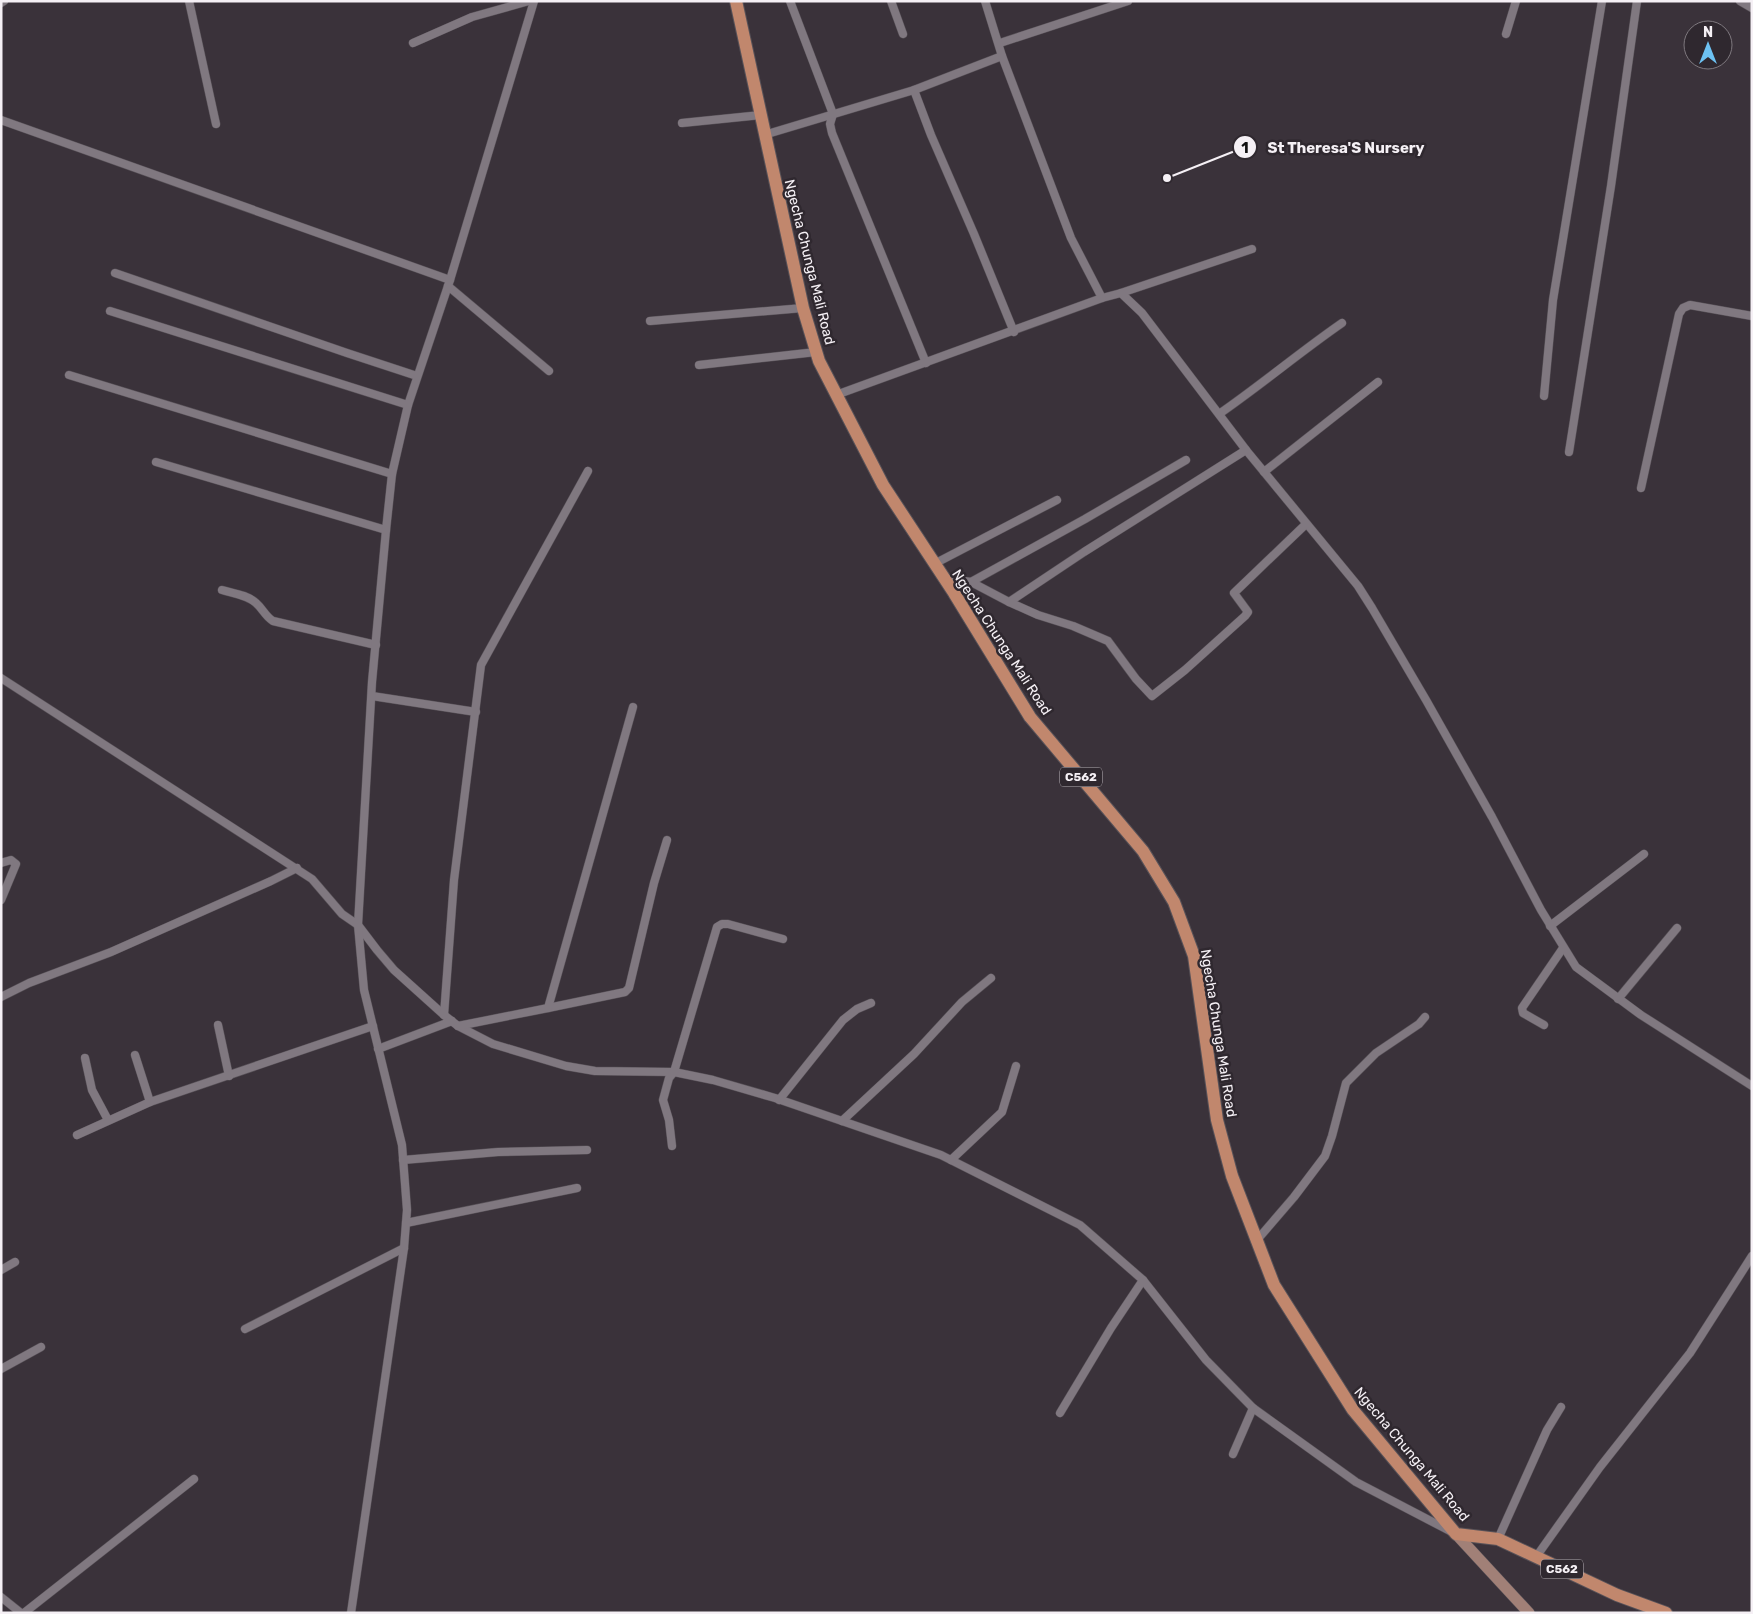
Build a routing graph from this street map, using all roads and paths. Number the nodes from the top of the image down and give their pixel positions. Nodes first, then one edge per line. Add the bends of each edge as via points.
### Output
1 (188, 1) edge
2 (529, 1) edge
3 (534, 1) edge
4 (736, 1) edge
5 (790, 1) edge
6 (891, 1) edge
7 (985, 1) edge
8 (1128, 1) edge
9 (1516, 1) edge
10 (1602, 1) edge
11 (1637, 1) edge
12 (1740, 1) edge
13 (1752, 8) edge
14 (903, 34) dead end
15 (1506, 34) dead end
16 (413, 43) dead end
17 (1000, 43) junction
18 (1002, 56) junction
19 (914, 90) junction
20 (833, 114) junction
21 (760, 116) junction
22 (1, 120) edge
23 (682, 123) dead end
24 (216, 124) dead end
25 (764, 135) junction
26 (1252, 249) dead end
27 (115, 274) dead end
28 (449, 283) junction
29 (1121, 293) junction
30 (1102, 298) junction
31 (804, 308) junction
32 (110, 311) dead end
33 (1752, 316) edge
34 (650, 320) dead end
35 (1342, 323) dead end
36 (1014, 332) junction
37 (816, 352) junction
38 (926, 363) junction
39 (699, 366) dead end
40 (549, 371) dead end
41 (69, 375) dead end
42 (418, 376) junction
43 (1378, 382) dead end
44 (836, 395) junction
45 (1544, 396) dead end
46 (408, 406) junction
47 (1219, 414) junction
48 (1246, 450) junction
49 (1569, 452) dead end
50 (1186, 460) dead end
51 (156, 462) dead end
52 (588, 471) dead end
53 (1264, 472) junction
54 (392, 474) junction
55 (1641, 488) dead end
56 (1057, 500) dead end
57 (1306, 524) junction
58 (386, 530) junction
59 (934, 564) junction
60 (943, 578) junction
61 (971, 582) junction
62 (222, 590) dead end
63 (1009, 602) junction
64 (376, 645) junction
65 (1, 678) edge
66 (372, 696) junction
67 (633, 707) dead end
68 (476, 712) junction
69 (667, 840) dead end
70 (1644, 854) dead end
71 (1, 863) edge
72 (296, 868) junction
73 (1, 900) edge
74 (358, 925) junction
75 (1550, 926) junction
76 (1678, 928) dead end
77 (784, 939) dead end
78 (1563, 948) junction
79 (991, 978) dead end
80 (1, 997) edge
81 (1618, 998) junction
82 (871, 1003) dead end
83 (548, 1008) junction
84 (444, 1015) junction
85 (1425, 1017) dead end
86 (455, 1023) junction
87 (218, 1025) dead end
88 (1544, 1025) dead end
89 (373, 1026) junction
90 (378, 1049) junction
91 (135, 1055) dead end
92 (86, 1058) dead end
93 (1016, 1066) dead end
94 (674, 1072) junction
95 (229, 1076) junction
96 (1752, 1086) edge
97 (779, 1100) junction
98 (150, 1102) junction
99 (108, 1120) junction
100 (842, 1121) junction
101 (77, 1135) dead end
102 (672, 1146) dead end
103 (586, 1150) dead end
104 (403, 1160) junction
105 (951, 1160) junction
106 (577, 1188) dead end
107 (406, 1223) junction
108 (1257, 1240) junction
109 (404, 1248) junction
110 (1752, 1256) edge
111 (15, 1262) dead end
112 (1, 1270) edge
113 (1143, 1280) junction
114 (245, 1330) dead end
115 (41, 1347) dead end
116 (1, 1369) edge
117 (1561, 1407) dead end
118 (1253, 1408) junction
119 (1060, 1413) dead end
120 (1233, 1454) dead end
121 (194, 1479) dead end
122 (1456, 1534) junction
123 (1498, 1539) junction
124 (1536, 1557) junction
125 (1, 1596) edge
126 (22, 1613) edge
127 (351, 1613) edge
128 (1529, 1613) edge
129 (1666, 1613) edge

1 - 24 street
2 - 16 street via 472,17
3 - 28 street
4 - 21 main road, Ngecha Chunga Mali Road / C562
5 - 20 street
6 - 14 street
7 - 17 street
8 - 17 street
9 - 15 street
10 - 45 street via 1553,300
11 - 49 street
12 - 13 street
17 - 18 street
18 - 19 street
18 - 30 street via 1072,238
19 - 20 street
19 - 36 street
20 - 25 street
20 - 38 street via 832,132
21 - 23 street
21 - 25 main road, Ngecha Chunga Mali Road / C562
22 - 28 street
25 - 31 main road, Ngecha Chunga Mali Road / C562
26 - 29 street
27 - 42 street
28 - 40 street
28 - 42 street
29 - 30 street
29 - 47 street via 1142,313
30 - 36 street
31 - 34 street
31 - 37 main road, Ngecha Chunga Mali Road / C562
32 - 46 street
33 - 55 street via 1690,305 1679,314
35 - 47 street
36 - 38 street
37 - 39 street
37 - 44 main road, Ngecha Chunga Mali Road / C562
38 - 44 street
41 - 54 street
42 - 46 street
43 - 53 street
44 - 59 main road, Ngecha Chunga Mali Road / C562 via 882,485
46 - 54 street
47 - 48 street
48 - 53 street
48 - 63 street
50 - 61 street
51 - 58 street
52 - 68 street via 481,665
53 - 57 street
54 - 58 street
56 - 59 street
57 - 63 street via 1234,593 1248,612 1245,616 1152,696 1108,642
57 - 75 street via 1358,586 1372,608 1492,817
58 - 64 street
59 - 60 main road, Ngecha Chunga Mali Road / C562
60 - 61 street
60 - 108 main road, Ngecha Chunga Mali Road / C562 via 1030,717 1143,851 1174,902 1194,956 1217,1120 1232,1176
61 - 63 street
62 - 64 street via 257,603 273,621
64 - 66 street
65 - 72 street
66 - 68 street
66 - 74 street
67 - 83 street
68 - 84 street via 454,880
69 - 83 street via 627,991
70 - 75 street
71 - 73 street via 12,860 16,864
72 - 74 street via 312,878 342,914
72 - 80 street via 111,952
74 - 84 street via 394,970
74 - 89 street via 364,990
75 - 78 street
76 - 81 street
77 - 94 street via 728,924 717,928
78 - 81 street via 1576,967
78 - 88 street via 1522,1008 1523,1013
79 - 100 street via 962,1002 914,1054
81 - 96 street
82 - 97 street via 843,1020
83 - 86 street
84 - 86 street
85 - 108 street via 1376,1053 1346,1083 1325,1156
86 - 90 street
86 - 94 street via 493,1044 566,1066
87 - 95 street
89 - 90 street
89 - 95 street
90 - 104 street
91 - 98 street
92 - 99 street via 92,1090
93 - 105 street via 1002,1112
94 - 97 street
94 - 102 street via 663,1100
95 - 98 street
97 - 100 street
98 - 99 street
99 - 101 street
100 - 105 street
103 - 104 street via 498,1152
104 - 107 street
105 - 113 street via 1080,1224
106 - 107 street
107 - 109 street
108 - 122 main road, Ngecha Chunga Mali Road / C562 via 1274,1284 1353,1410
109 - 114 street
109 - 127 street
110 - 124 street via 1690,1353 1600,1467
111 - 112 street
113 - 118 street via 1206,1360
113 - 119 street
115 - 116 street
117 - 123 street via 1547,1430
118 - 120 street
118 - 122 street via 1356,1482
121 - 126 street
122 - 123 main road, Ngecha Chunga Mali Road / C562
122 - 128 street
123 - 124 main road, Ngecha Chunga Mali Road / C562
124 - 129 main road, Ngecha Chunga Mali Road / C562 via 1617,1595
125 - 126 street

